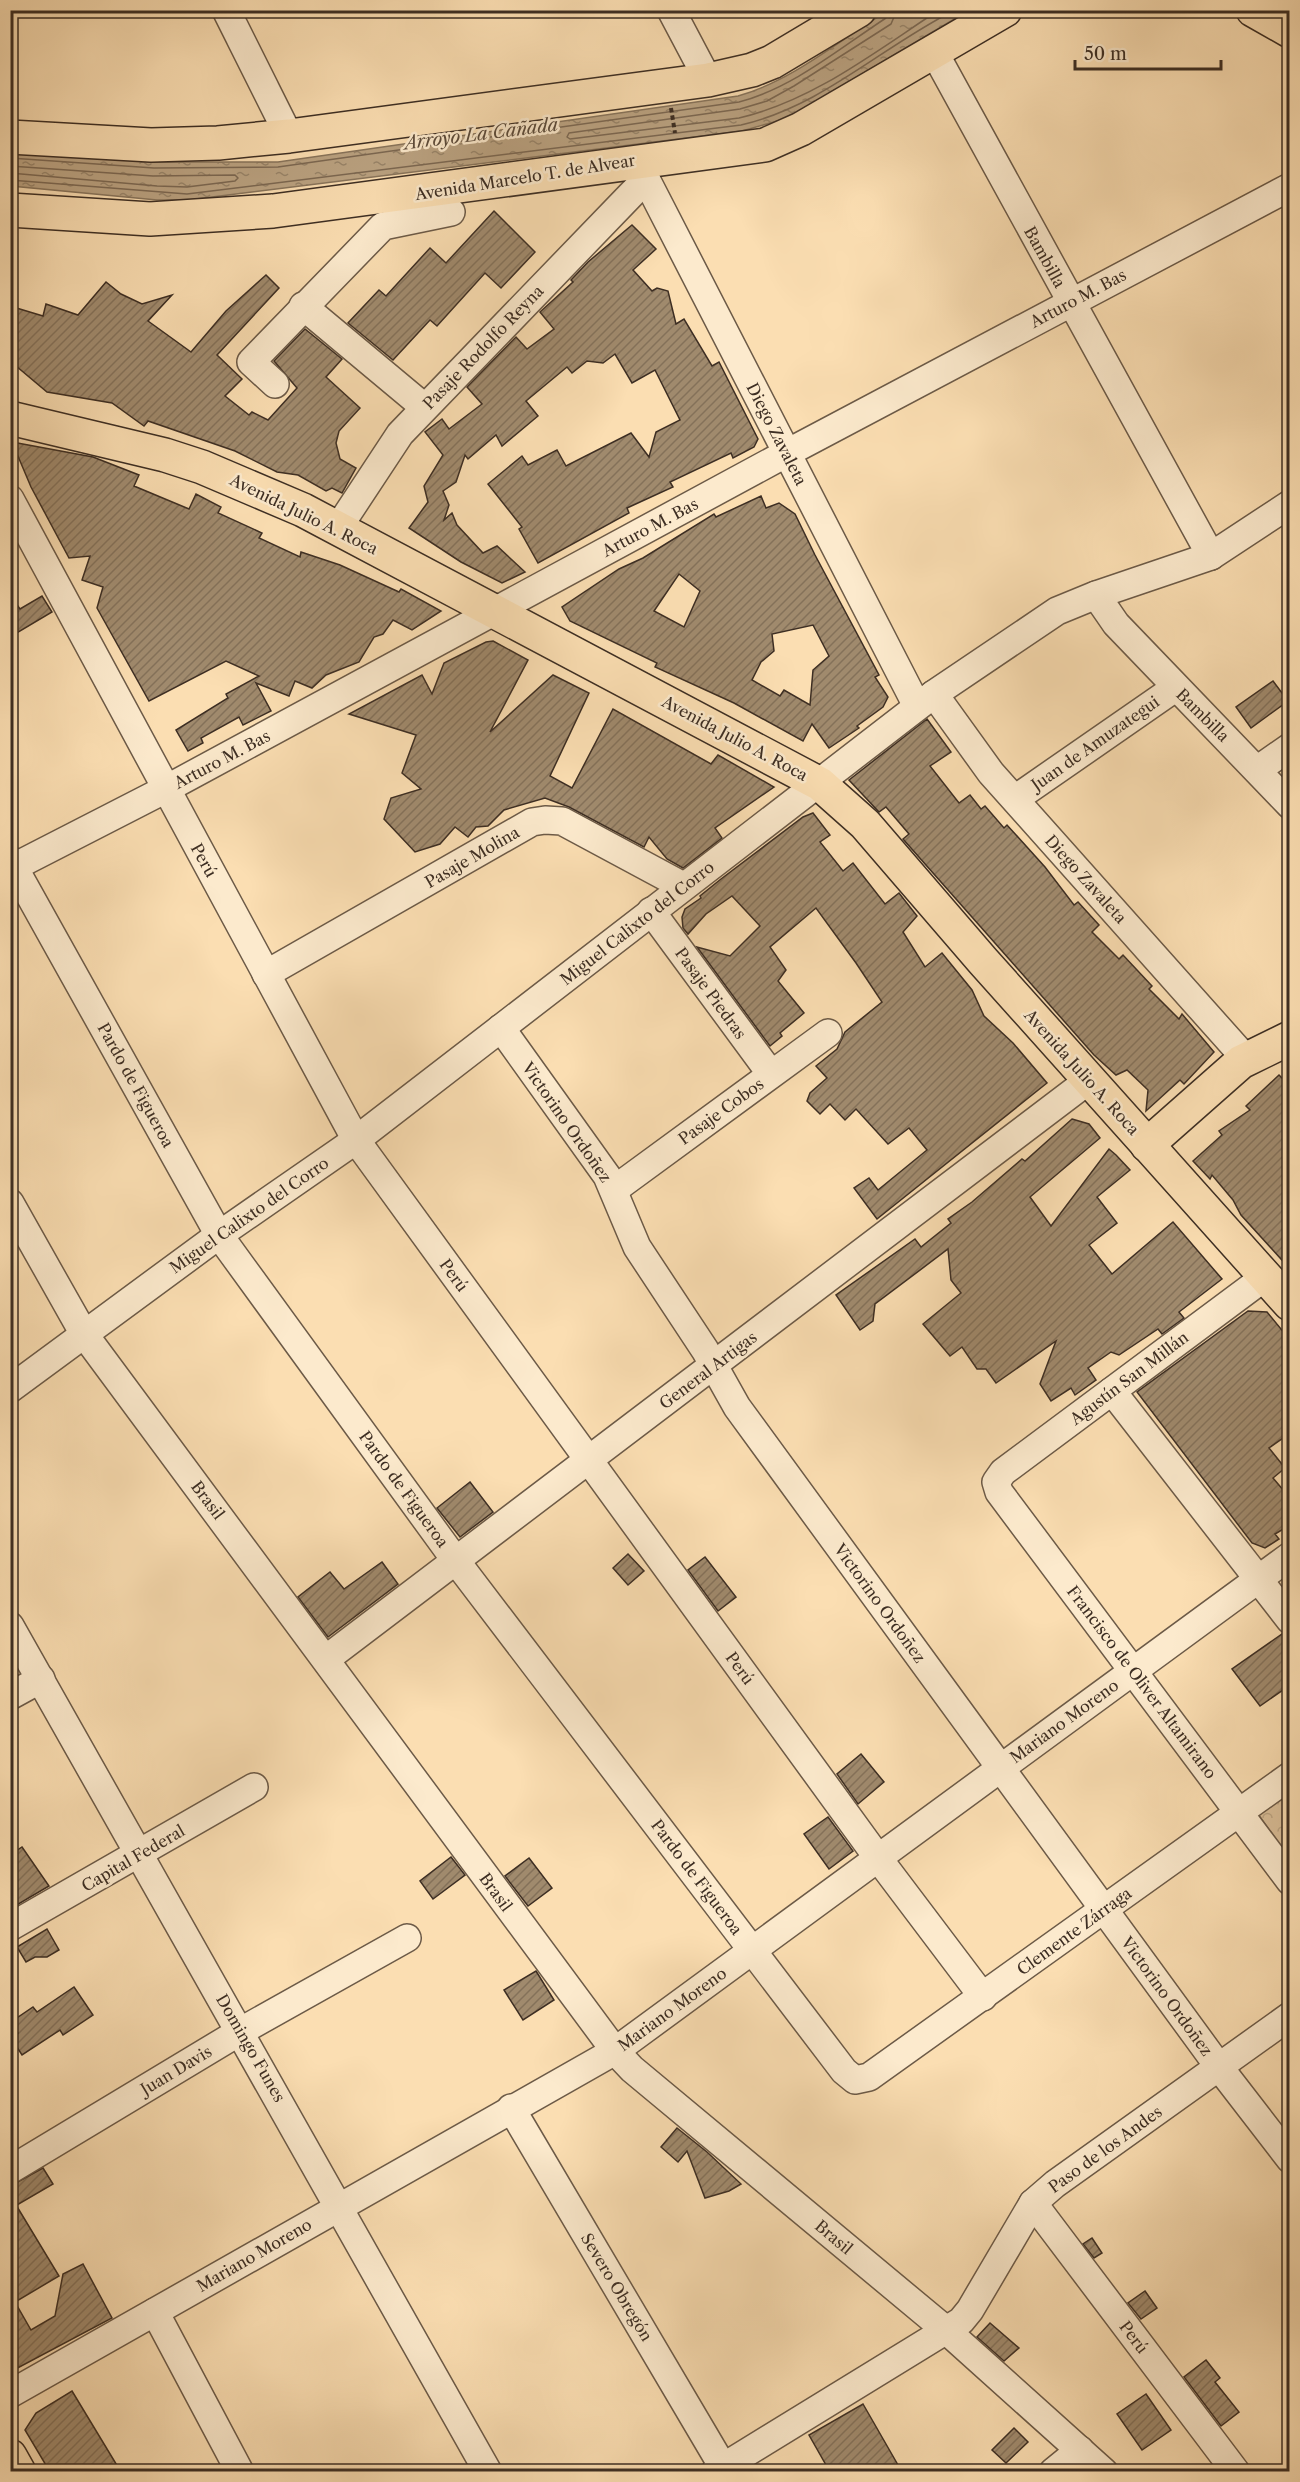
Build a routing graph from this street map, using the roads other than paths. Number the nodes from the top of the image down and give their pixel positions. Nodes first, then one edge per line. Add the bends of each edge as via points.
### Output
1 (226, 10) edge
2 (671, 10) edge
3 (859, 10) edge
4 (1005, 10) edge
5 (1253, 10) edge
6 (1290, 31) edge
7 (933, 51) junction
8 (708, 80) junction
9 (289, 136) junction
10 (10, 137) edge
11 (643, 169) junction
12 (1290, 187) edge
13 (10, 210) edge
14 (451, 212) dead end
15 (1070, 303) junction
16 (303, 306) junction
17 (275, 384) dead end
18 (424, 407) junction
19 (10, 418) edge
20 (787, 453) junction
21 (10, 499) edge
22 (1290, 504) edge
23 (338, 528) junction
24 (1211, 556) junction
25 (1096, 595) junction
26 (494, 612) junction
27 (1175, 688) junction
28 (925, 700) junction
29 (1290, 747) edge
30 (1257, 770) junction
31 (820, 784) junction
32 (166, 789) junction
33 (1015, 799) junction
34 (1290, 805) edge
35 (12, 865) edge
36 (683, 886) junction
37 (651, 911) junction
38 (266, 974) junction
39 (501, 1028) junction
40 (828, 1033) dead end
41 (1285, 1045) edge
42 (1246, 1059) junction
43 (771, 1074) junction
44 (1089, 1080) junction
45 (356, 1140) junction
46 (1147, 1145) junction
47 (615, 1189) junction
48 (10, 1203) edge
49 (219, 1235) junction
50 (1264, 1276) junction
51 (1290, 1304) edge
52 (84, 1334) junction
53 (713, 1367) junction
54 (10, 1389) edge
55 (1112, 1391) junction
56 (589, 1459) junction
57 (996, 1482) joint
58 (1290, 1556) edge
59 (456, 1561) junction
60 (1259, 1578) junction
61 (1290, 1620) edge
62 (10, 1626) edge
63 (327, 1659) junction
64 (1134, 1670) junction
65 (40, 1679) junction
66 (10, 1696) edge
67 (1000, 1768) junction
68 (1290, 1776) edge
69 (254, 1787) dead end
70 (1239, 1812) junction
71 (141, 1854) junction
72 (878, 1858) junction
73 (1290, 1881) edge
74 (1104, 1910) junction
75 (10, 1927) edge
76 (407, 1938) dead end
77 (752, 1950) junction
78 (983, 1997) junction
79 (1290, 2016) edge
80 (241, 2031) junction
81 (615, 2051) junction
82 (1219, 2067) junction
83 (855, 2080) joint
84 (511, 2108) junction
85 (1290, 2159) edge
86 (10, 2170) edge
87 (1033, 2203) junction
88 (340, 2205) junction
89 (155, 2312) junction
90 (947, 2331) junction
91 (10, 2394) edge
92 (1080, 2450) junction
93 (10, 2456) edge
94 (719, 2469) edge
95 (19, 2472) edge
96 (240, 2472) edge
97 (488, 2472) edge
98 (1053, 2472) edge
99 (1104, 2472) edge
100 (1236, 2472) edge

1 - 9 street
2 - 8 street
3 - 8 main road via 772,62
4 - 7 main road, Avenida Marcelo T. de Alvear
5 - 6 main road
7 - 11 main road, Avenida Marcelo T. de Alvear via 779,140 678,155
7 - 15 street, Bambilla
8 - 9 main road
9 - 10 main road via 151,145
11 - 13 main road, Avenida Marcelo T. de Alvear via 273,211 150,219
11 - 18 street, Pasaje Rodolfo Reyna
11 - 20 street, Diego Zavaleta
12 - 15 street, Arturo M. Bas
14 - 16 street via 383,226
15 - 20 street, Arturo M. Bas
15 - 24 street, Bambilla
16 - 17 street via 251,362
16 - 18 street
18 - 23 street, Pasaje Rodolfo Reyna via 384,456
19 - 23 main road, Avenida Julio A. Roca via 202,467
20 - 26 street, Arturo M. Bas
20 - 28 street, Diego Zavaleta
21 - 32 street, Perú
22 - 24 street, Miguel Calixto del Corro
23 - 26 main road, Avenida Julio A. Roca
24 - 25 street, Miguel Calixto del Corro
25 - 27 street, Bambilla via 1116,624
25 - 28 street, Miguel Calixto del Corro via 1057,611
26 - 31 main road, Avenida Julio A. Roca
26 - 32 street, Arturo M. Bas
27 - 30 street, Bambilla
27 - 33 street, Juan de Amuzategui
28 - 31 street, Miguel Calixto del Corro
28 - 33 street, Diego Zavaleta
29 - 30 street
30 - 34 street, Bambilla
31 - 36 street, Miguel Calixto del Corro
31 - 44 main road, Avenida Julio A. Roca via 865,824
32 - 35 street, Arturo M. Bas
32 - 38 street, Perú
33 - 42 street, Diego Zavaleta
35 - 49 street, Pardo de Figueroa
36 - 37 street, Miguel Calixto del Corro
36 - 38 street, Pasaje Molina via 562,821 532,822
37 - 39 street, Miguel Calixto del Corro
37 - 43 street, Pasaje Piedras
38 - 45 street, Perú
39 - 45 street, Miguel Calixto del Corro
39 - 47 street, Victorino Ordoñez
40 - 43 street, Pasaje Cobos
41 - 42 main road
42 - 46 main road
43 - 47 street, Pasaje Cobos
44 - 46 main road, Avenida Julio A. Roca
44 - 53 street, General Artigas
45 - 49 street, Miguel Calixto del Corro
45 - 56 street, Perú
46 - 50 main road, Avenida Julio A. Roca
47 - 53 street, Victorino Ordoñez via 637,1247
48 - 52 street, Brasil
49 - 52 street, Miguel Calixto del Corro
49 - 59 street, Pardo de Figueroa
50 - 51 main road, Avenida Julio A. Roca
50 - 55 street, Agustín San Millán
52 - 54 street, Miguel Calixto del Corro
52 - 63 street, Brasil
53 - 56 street, General Artigas
53 - 67 street, Victorino Ordoñez via 737,1407
55 - 57 street, Agustín San Millán via 1003,1472
55 - 60 street
56 - 59 street, General Artigas
56 - 72 street, Perú
57 - 64 street, Francisco de Oliver Altamirano via 999,1492
58 - 60 street, Mariano Moreno
59 - 63 street, General Artigas
59 - 77 street, Pardo de Figueroa
60 - 61 street
60 - 64 street, Mariano Moreno
62 - 65 street, Domingo Funes
63 - 81 street, Brasil
64 - 67 street, Mariano Moreno
64 - 70 street, Francisco de Oliver Altamirano
65 - 66 street
65 - 71 street, Domingo Funes
67 - 72 street, Mariano Moreno
67 - 74 street, Victorino Ordoñez
68 - 70 street, Clemente Zárraga
69 - 71 street, Capital Federal
70 - 73 street, Francisco de Oliver Altamirano
70 - 74 street, Clemente Zárraga
71 - 75 street, Capital Federal
71 - 80 street, Domingo Funes
72 - 77 street, Mariano Moreno
72 - 78 street, Perú
74 - 78 street, Clemente Zárraga
74 - 82 street, Victorino Ordoñez
76 - 80 street, Juan Davis
77 - 81 street, Mariano Moreno
77 - 83 street, Pardo de Figueroa
78 - 83 street, Clemente Zárraga via 869,2077
79 - 82 street, Paso de los Andes
80 - 86 street, Juan Davis
80 - 88 street, Domingo Funes
81 - 84 street, Mariano Moreno
81 - 90 street, Brasil
82 - 85 street, Victorino Ordoñez
82 - 87 street, Paso de los Andes
84 - 88 street, Mariano Moreno
84 - 94 street, Severo Obregón
87 - 90 street, Paso de los Andes via 970,2310
87 - 100 street, Perú
88 - 89 street, Mariano Moreno
88 - 97 street, Domingo Funes
89 - 91 street, Mariano Moreno
89 - 96 street
90 - 92 street, Brasil
90 - 94 street, Paso de los Andes
92 - 98 street
92 - 99 street, Brasil
93 - 95 main road

